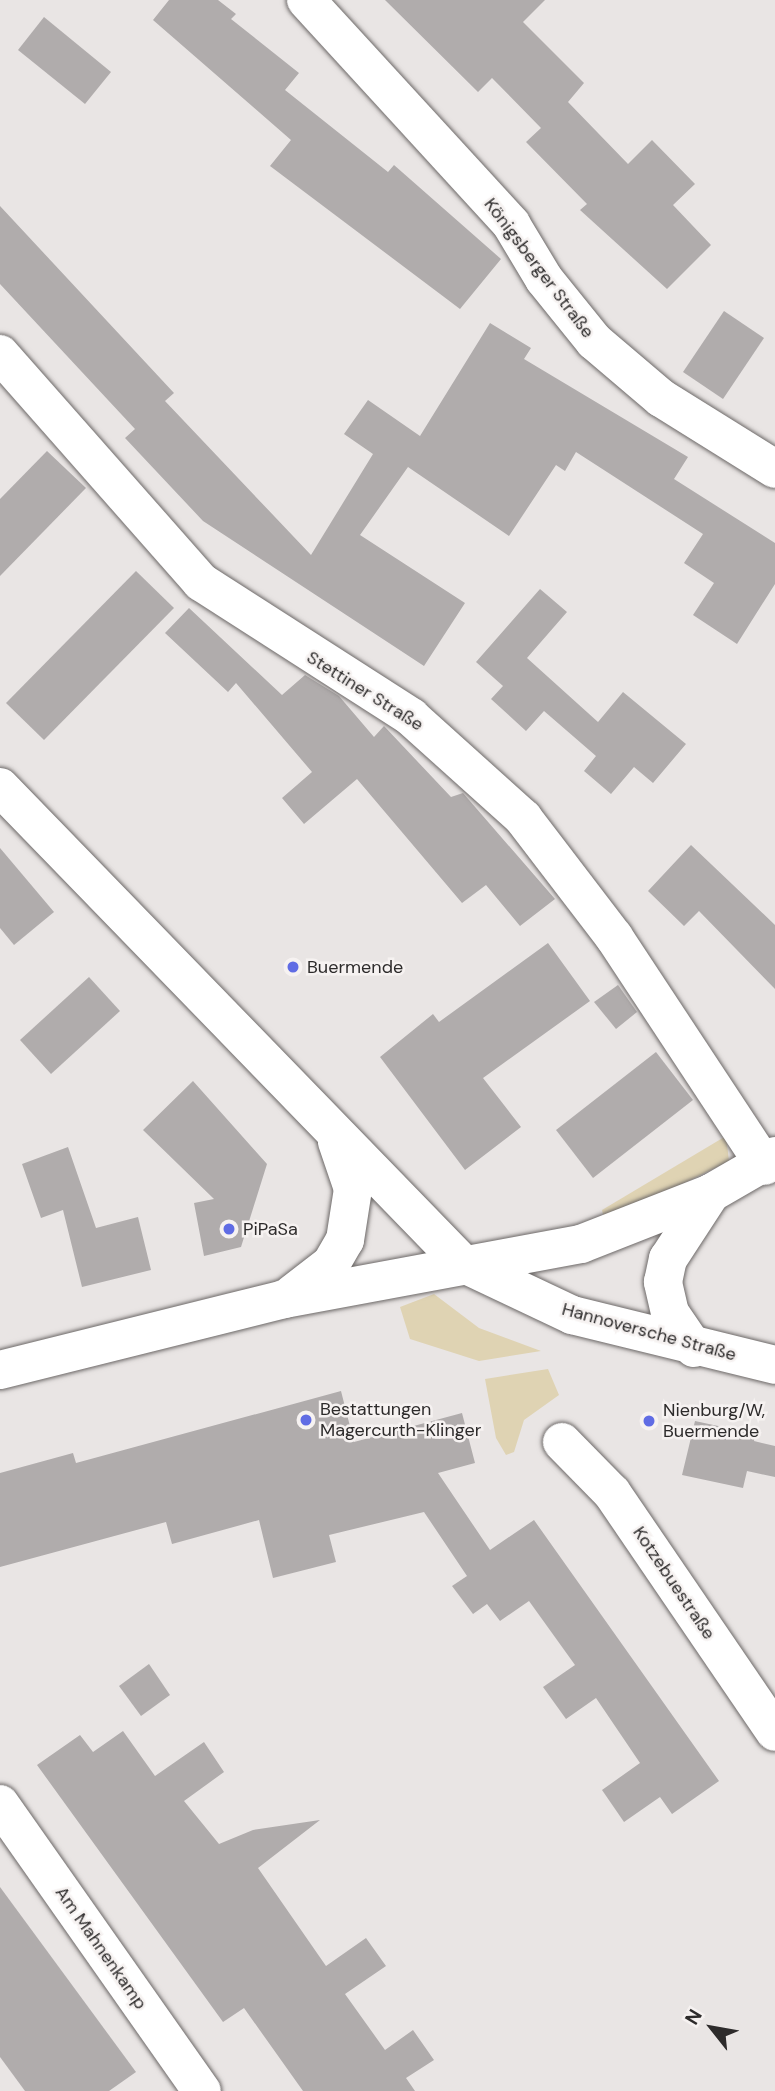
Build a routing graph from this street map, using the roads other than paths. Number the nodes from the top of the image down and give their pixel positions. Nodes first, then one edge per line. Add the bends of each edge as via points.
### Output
1 (306, 0) edge
2 (0, 354) edge
3 (775, 469) edge
4 (0, 787) edge
5 (334, 1132) junction
6 (770, 1161) edge
7 (711, 1194) junction
8 (461, 1264) junction
9 (284, 1299) junction
10 (694, 1348) junction
11 (775, 1365) edge
12 (0, 1370) edge
13 (562, 1442) dead end
14 (775, 1732) edge
15 (0, 1804) edge
16 (202, 2091) edge

1 - 3 street, Königsberger Straße via 511,224 544,279 594,341 661,398
2 - 6 street, Stettiner Straße via 201,582 411,717 523,818 614,937
4 - 5 street
5 - 8 street
5 - 9 street via 353,1189 345,1240 331,1264
6 - 7 street
7 - 8 street via 581,1244
7 - 10 street via 668,1259 663,1282 670,1313
8 - 9 street
8 - 10 street, Hannoversche Straße via 572,1315
9 - 12 street
10 - 11 street, Hannoversche Straße
13 - 14 street, Kotzebuestraße via 612,1493
15 - 16 street, Am Mahnenkamp

